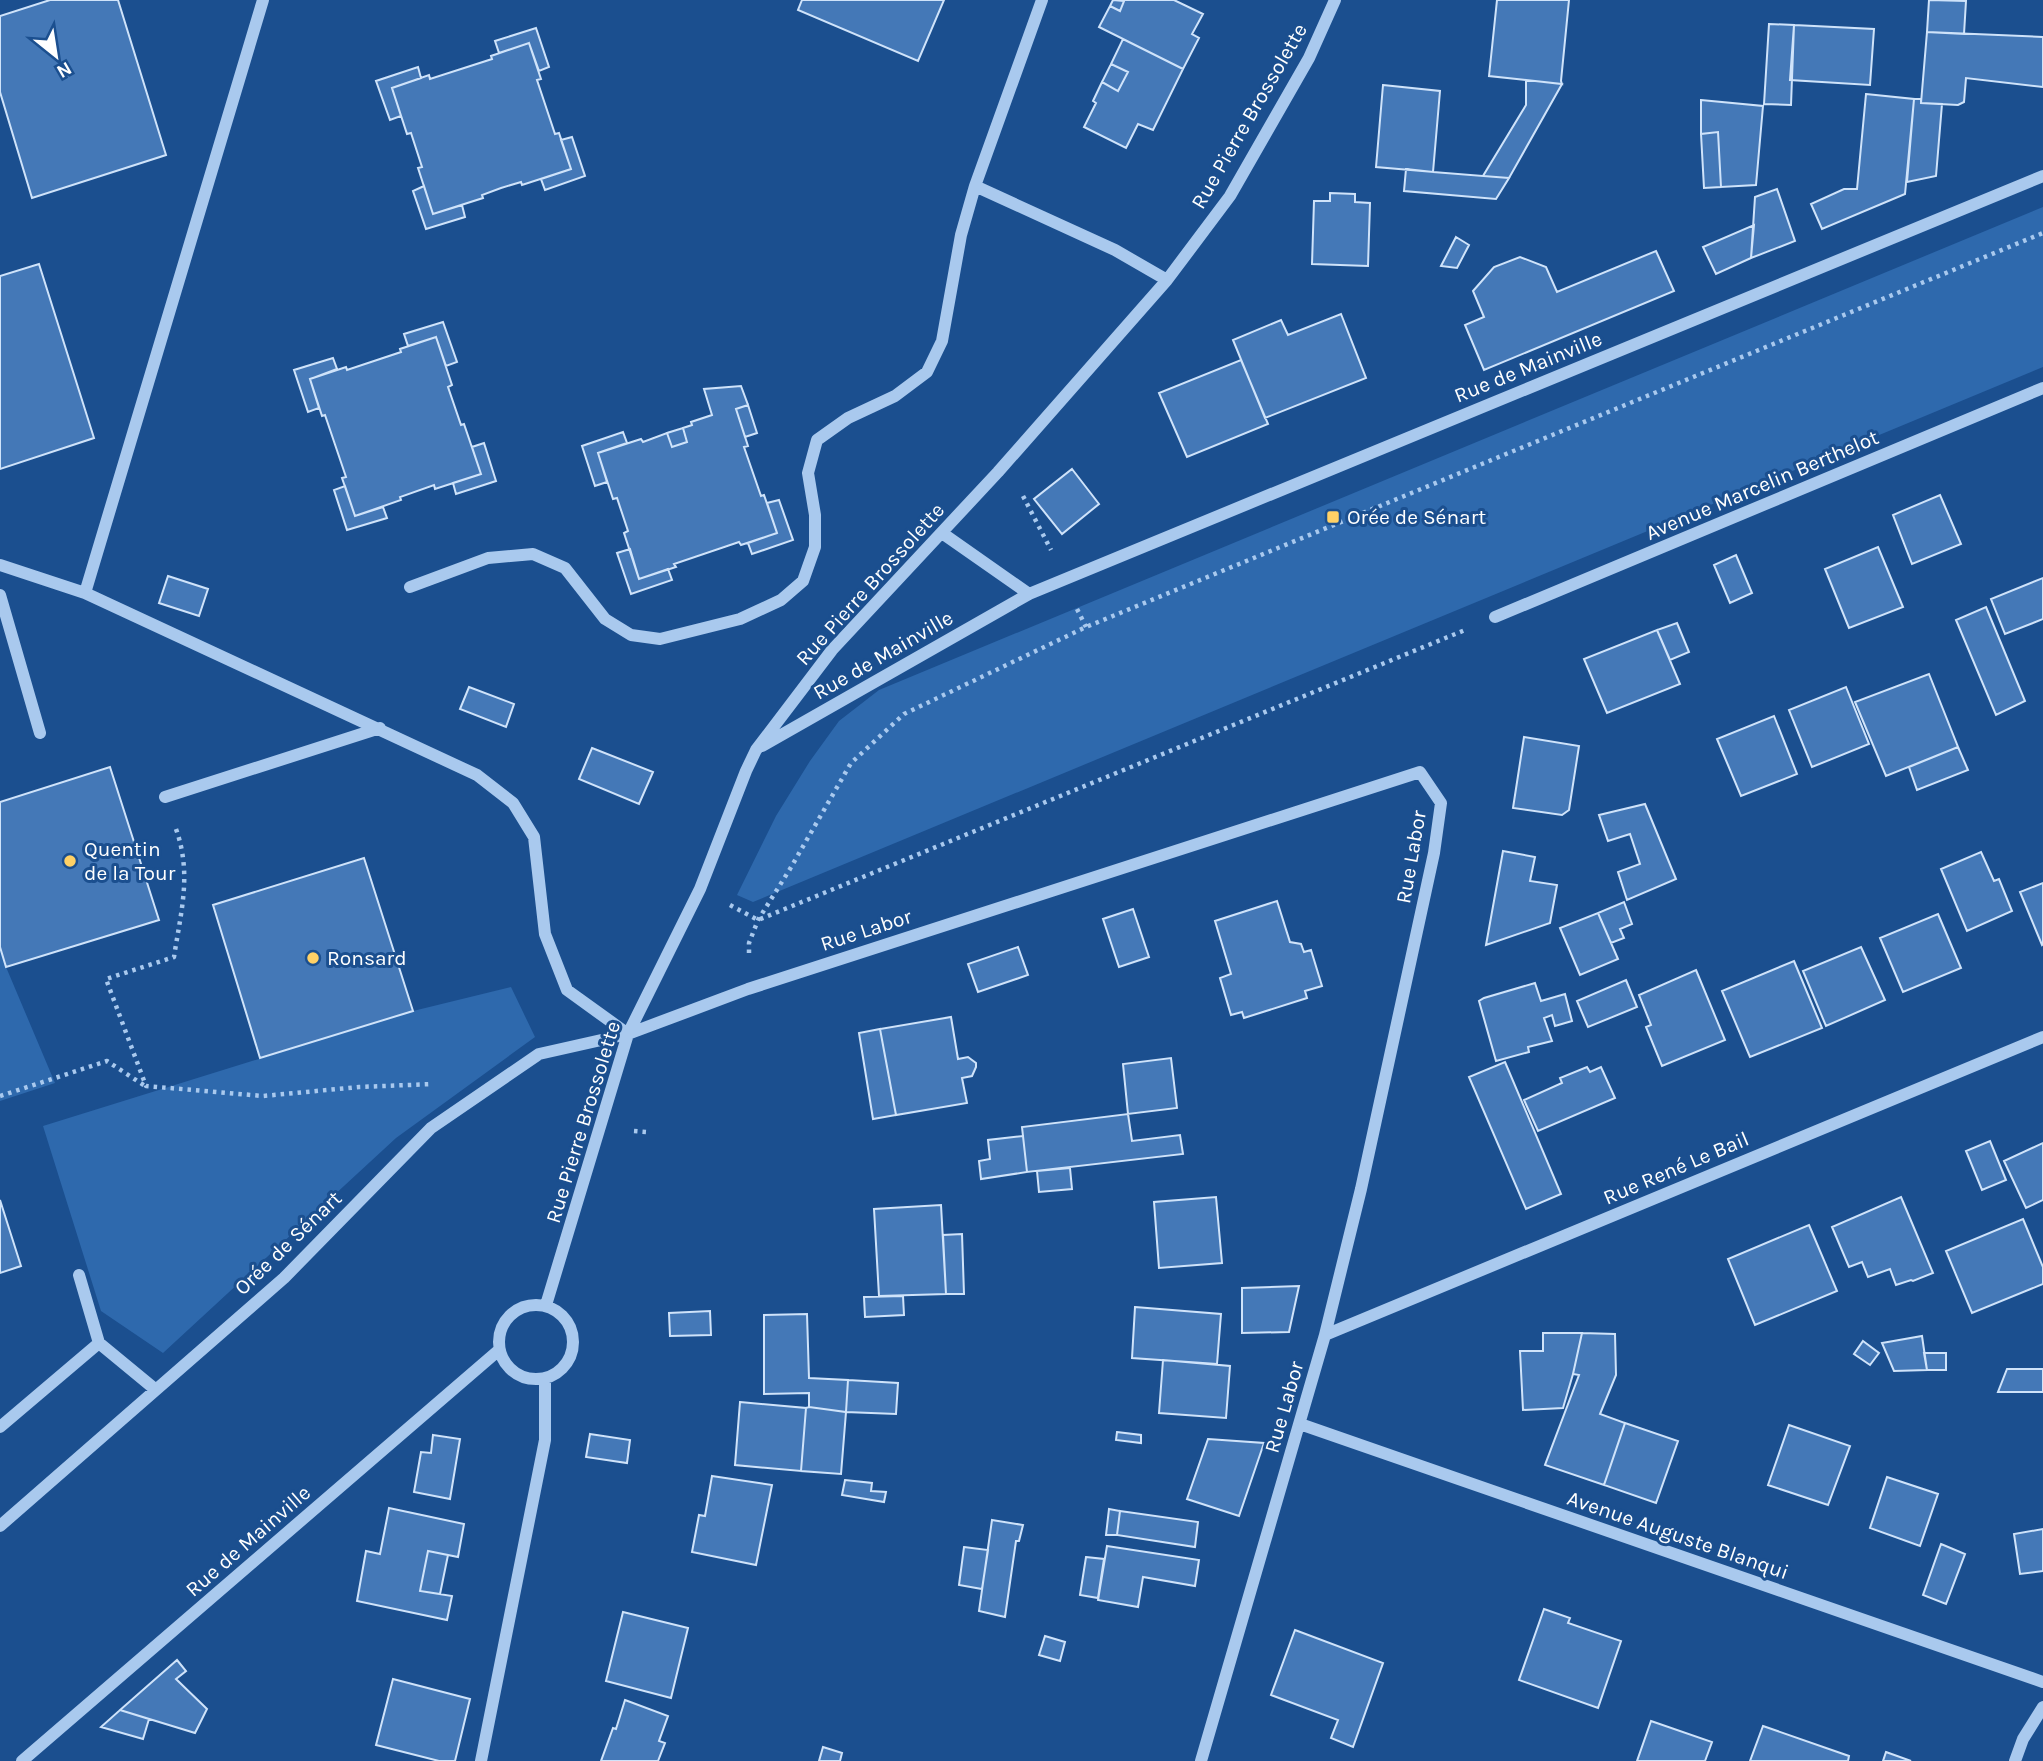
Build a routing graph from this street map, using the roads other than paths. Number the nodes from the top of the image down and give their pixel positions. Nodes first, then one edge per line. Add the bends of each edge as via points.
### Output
1 (263, 0) edge
2 (1042, 0) edge
3 (1335, 0) edge
4 (2043, 176) edge
5 (975, 186) junction
6 (1167, 280) junction
7 (2043, 388) edge
8 (942, 533) junction
9 (0, 565) edge
10 (410, 587) dead end
11 (85, 593) junction
12 (1029, 594) junction
13 (0, 596) edge
14 (1495, 617) road end
15 (380, 728) junction
16 (40, 733) dead end
17 (756, 750) junction
18 (165, 797) road end
19 (628, 1034) junction
20 (2043, 1037) edge
21 (79, 1275) dead end
22 (546, 1306) junction
23 (1325, 1335) junction
24 (99, 1343) junction
25 (499, 1350) junction
26 (545, 1378) junction
27 (156, 1390) junction
28 (1300, 1424) junction
29 (0, 1427) edge
30 (0, 1526) edge
31 (2043, 1682) edge
32 (2043, 1707) edge
33 (22, 1761) edge
34 (481, 1761) edge
35 (1201, 1761) edge
36 (2015, 1761) edge

1 - 11 street
2 - 5 street
3 - 6 street, Rue Pierre Brossolette via 1309,58 1230,196
4 - 12 street, Rue de Mainville
5 - 6 street via 1115,250
5 - 10 street via 942,341 927,373 817,440 808,473 816,515 815,547 803,581 781,600 740,619 660,639 631,635 605,619 565,568 533,554 488,558
6 - 8 street, Rue Pierre Brossolette
7 - 14 street, Avenue Marcelin Berthelot
8 - 12 street
8 - 17 street, Rue Pierre Brossolette via 832,650
9 - 11 street
11 - 15 street
12 - 17 street, Rue de Mainville
13 - 16 street
15 - 18 street
15 - 19 street via 477,775 513,803 534,837 545,934 567,990
17 - 19 street, Rue Pierre Brossolette via 700,889
19 - 22 street, Rue Pierre Brossolette
19 - 23 street, Rue Labor via 761,984 1420,772 1441,803 1434,853
19 - 27 street, Orée de Sénart via 539,1055 431,1128 284,1278
20 - 23 street, Rue René Le Bail
21 - 24 street
22 - 25 street via 533,1304 510,1314 499,1337
22 - 26 street via 566,1319 574,1342 566,1365
23 - 28 street, Rue Labor
24 - 27 street
24 - 29 street
25 - 26 street via 521,1377
25 - 33 street, Rue de Mainville
26 - 34 street via 545,1440
27 - 30 street, Orée de Sénart
28 - 31 street, Avenue Auguste Blanqui
28 - 35 street, Rue Labor
32 - 36 street

